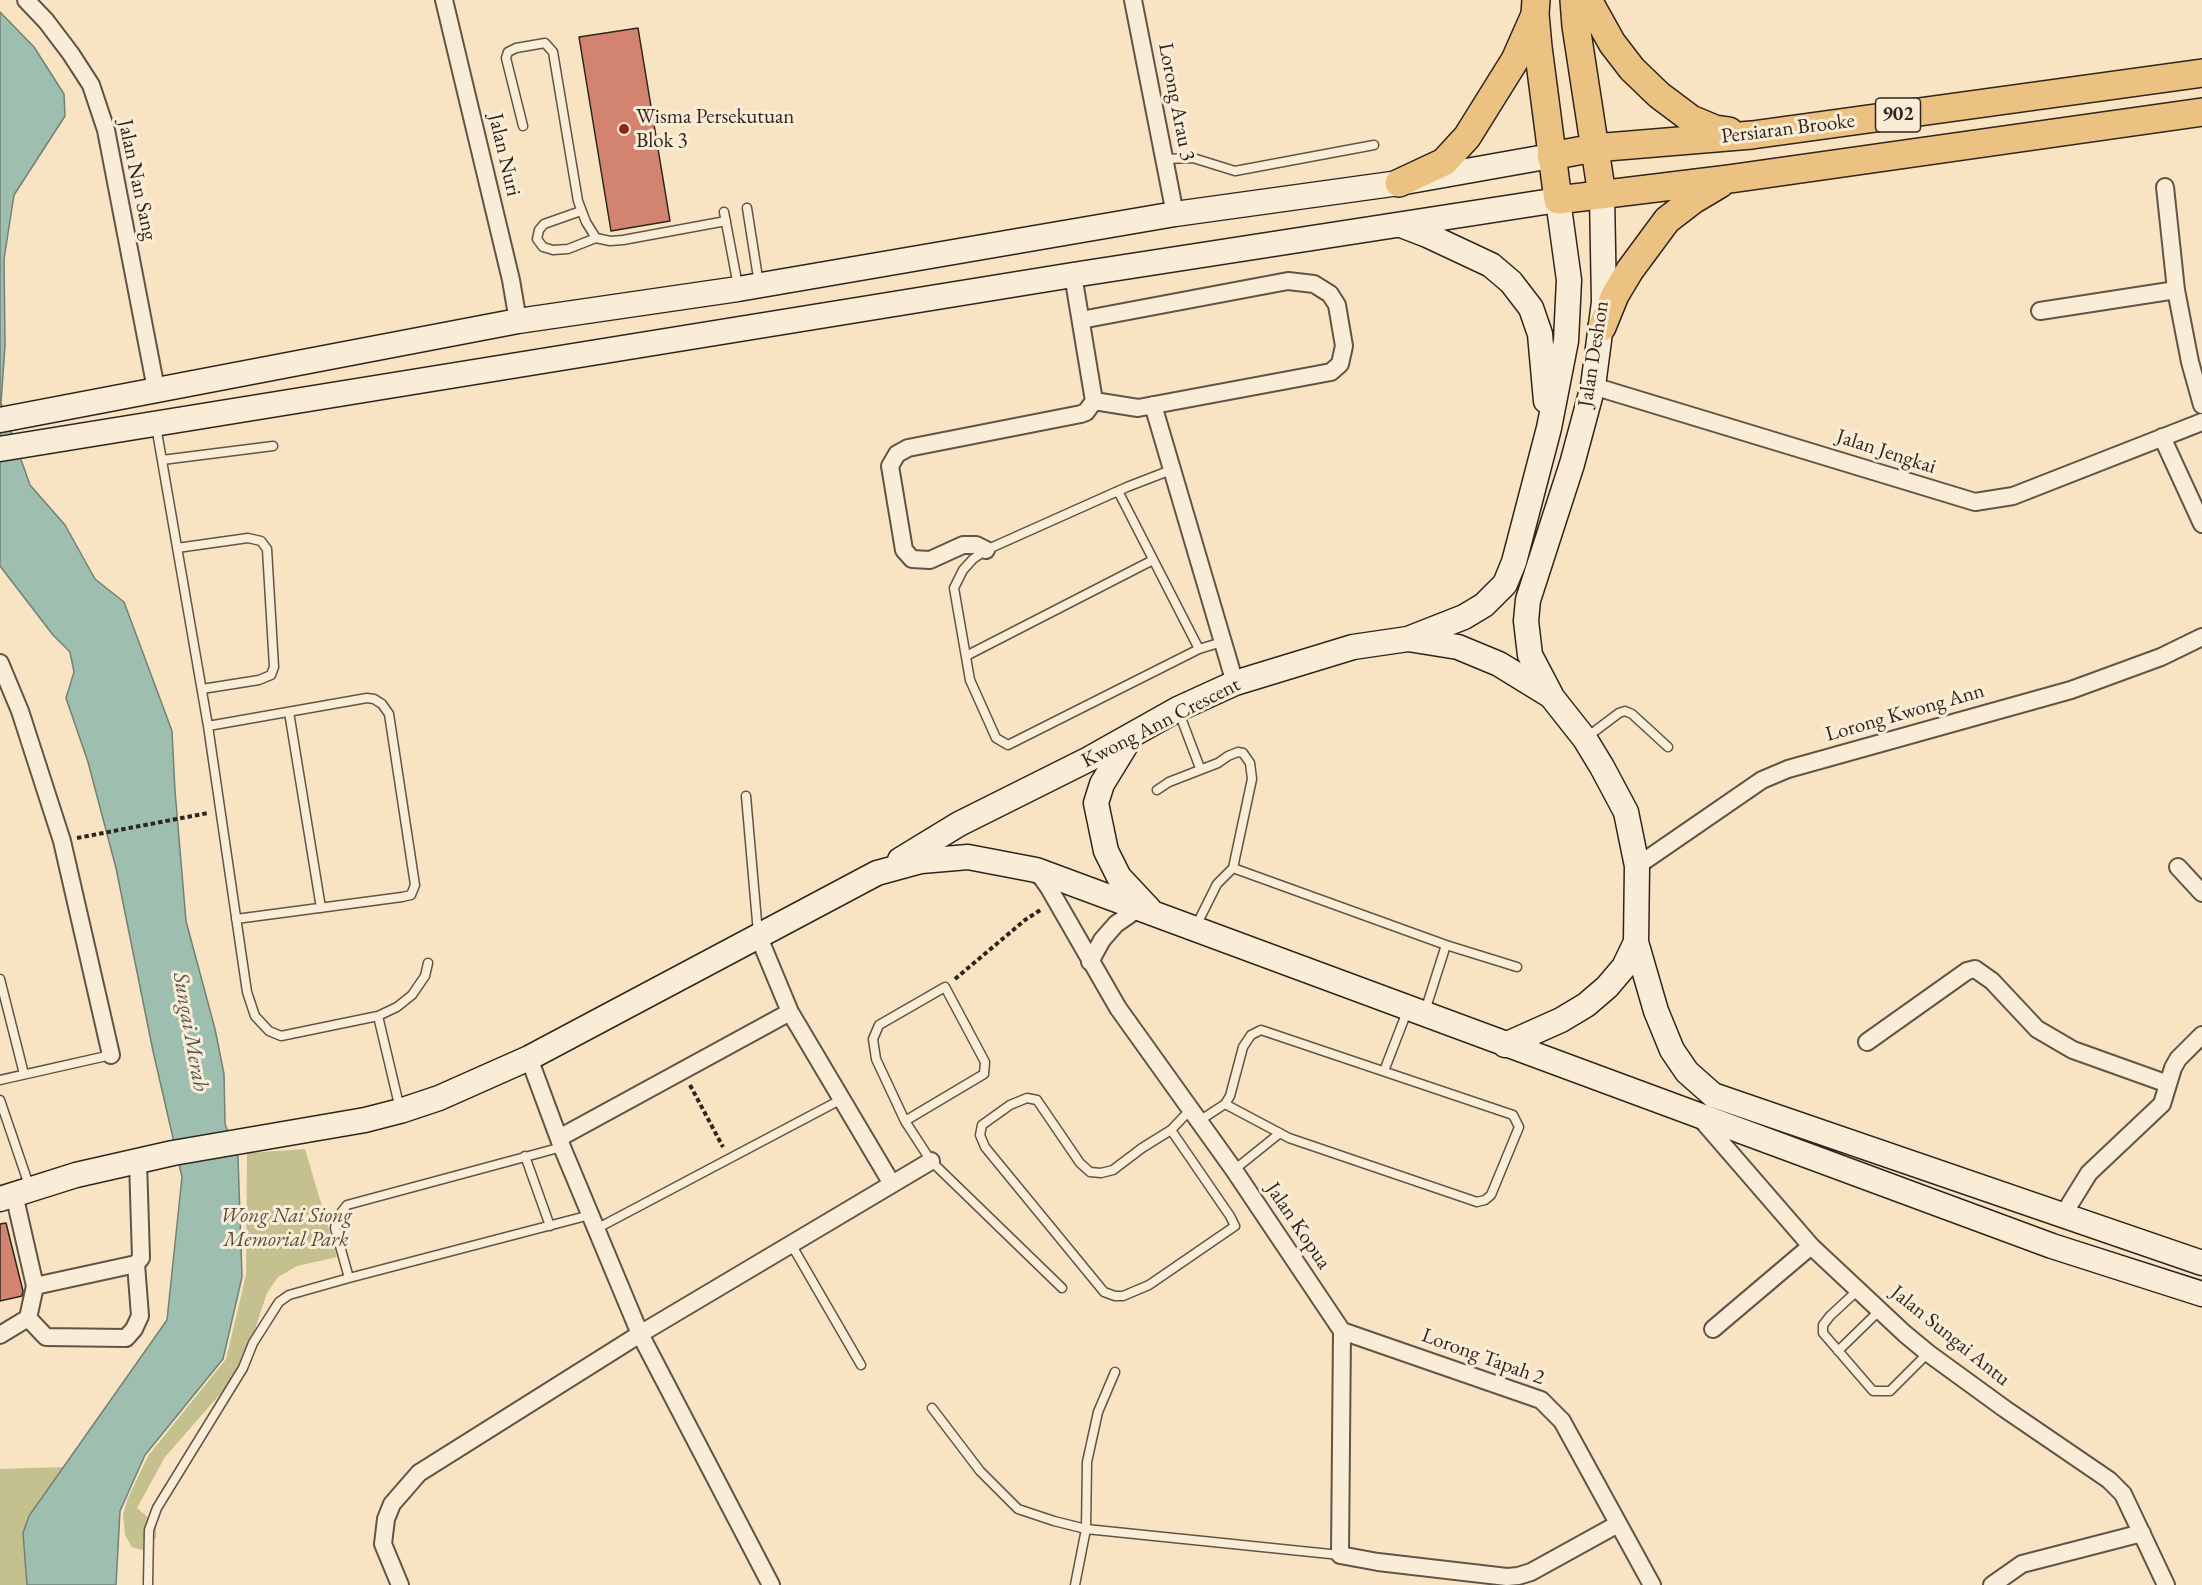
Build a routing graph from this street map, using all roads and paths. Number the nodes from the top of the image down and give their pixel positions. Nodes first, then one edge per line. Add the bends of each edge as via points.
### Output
1 (26, 0) edge
2 (444, 0) edge
3 (1133, 0) edge
4 (1574, 0) edge
5 (1588, 0) edge
6 (1536, 7) edge
7 (2202, 73) edge
8 (2202, 112) edge
9 (523, 126) dead end
10 (1752, 135) junction
11 (1374, 145) dead end
12 (1594, 148) junction
13 (1551, 156) junction
14 (1165, 159) junction
15 (1729, 178) junction
16 (1399, 183) junction
17 (2165, 188) dead end
18 (1602, 195) junction
19 (1558, 200) junction
20 (747, 208) dead end
21 (581, 211) junction
22 (1175, 214) junction
23 (1400, 225) junction
24 (596, 238) junction
25 (1074, 275) junction
26 (749, 287) junction
27 (2176, 290) junction
28 (2040, 312) dead end
29 (1081, 320) junction
30 (518, 321) junction
31 (1602, 327) junction
32 (1593, 386) junction
33 (156, 389) junction
34 (1094, 401) junction
35 (1152, 405) junction
36 (2202, 405) edge
37 (0, 420) edge
38 (2202, 422) edge
39 (156, 423) junction
40 (1549, 428) junction
41 (2163, 437) junction
42 (273, 446) dead end
43 (0, 450) edge
44 (162, 460) junction
45 (1171, 470) junction
46 (1118, 491) junction
47 (2202, 524) edge
48 (177, 549) junction
49 (986, 550) junction
50 (1153, 560) junction
51 (2202, 637) edge
52 (1408, 639) junction
53 (1222, 642) junction
54 (1198, 649) junction
55 (966, 656) junction
56 (0, 663) edge
57 (1234, 684) junction
58 (202, 689) junction
59 (1551, 696) junction
60 (1178, 709) junction
61 (289, 711) junction
62 (208, 726) junction
63 (1133, 733) junction
64 (1585, 739) junction
65 (1668, 747) dead end
66 (1200, 768) junction
67 (1157, 790) dead end
68 (746, 796) dead end
69 (221, 811) junction
70 (62, 841) junction
71 (1637, 866) junction
72 (2178, 867) dead end
73 (1233, 868) junction
74 (1036, 870) junction
75 (877, 873) junction
76 (2202, 893) edge
77 (1056, 900) junction
78 (321, 908) junction
79 (1147, 911) junction
80 (236, 919) junction
81 (1194, 929) junction
82 (759, 935) junction
83 (1636, 942) junction
84 (1446, 945) junction
85 (1090, 962) junction
86 (428, 963) dead end
87 (1517, 967) dead end
88 (0, 979) edge
89 (945, 987) junction
90 (790, 1012) junction
91 (1416, 1012) junction
92 (378, 1016) junction
93 (2202, 1035) edge
94 (1867, 1042) dead end
95 (1505, 1045) junction
96 (111, 1055) joint
97 (529, 1058) junction
98 (683, 1071) junction
99 (1384, 1071) junction
100 (24, 1074) junction
101 (0, 1080) edge
102 (2168, 1084) junction
103 (842, 1099) junction
104 (0, 1100) edge
105 (1225, 1104) junction
106 (400, 1111) junction
107 (1194, 1116) junction
108 (1700, 1117) junction
109 (905, 1121) junction
110 (1171, 1130) junction
111 (1280, 1134) junction
112 (560, 1142) junction
113 (525, 1156) junction
114 (729, 1158) junction
115 (138, 1161) junction
116 (931, 1161) junction
117 (1234, 1170) junction
118 (892, 1184) junction
119 (15, 1194) edge
120 (2063, 1215) junction
121 (593, 1222) junction
122 (550, 1226) junction
123 (791, 1244) junction
124 (1811, 1245) junction
125 (2202, 1263) edge
126 (136, 1264) junction
127 (349, 1278) junction
128 (35, 1286) junction
129 (1062, 1288) dead end
130 (1858, 1290) junction
131 (2202, 1294) edge
132 (1879, 1311) junction
133 (28, 1318) junction
134 (1713, 1329) dead end
135 (1342, 1331) junction
136 (640, 1334) junction
137 (0, 1335) edge
138 (1838, 1351) junction
139 (1928, 1353) junction
140 (861, 1365) dead end
141 (1115, 1371) dead end
142 (932, 1408) dead end
143 (1618, 1524) junction
144 (1086, 1529) junction
145 (2142, 1533) junction
146 (1340, 1555) junction
147 (148, 1585) edge
148 (400, 1585) edge
149 (771, 1585) edge
150 (1075, 1585) edge
151 (1653, 1585) edge
152 (1992, 1585) edge
153 (2166, 1585) edge

1 - 33 street, Jalan Nan Sang via 65,46 91,86 106,130
2 - 30 street, Jalan Nuri
3 - 14 street, Lorong Arau 3
4 - 12 main road, Jalan Deshon
5 - 10 main road via 1632,69 1672,107 1715,129
6 - 13 main road, Jalan Deshon
6 - 16 main road via 1515,60 1467,137 1444,162
7 - 10 main road, Persiaran Brooke / 902
8 - 15 main road, Persiaran Brooke / 902
9 - 21 lane via 508,52 545,43 553,52
10 - 12 main road, Persiaran Brooke / 902
11 - 14 lane via 1235,171 1193,159
12 - 13 main road, Persiaran Brooke / 902
12 - 18 main road, Jalan Deshon
13 - 16 main road
13 - 19 main road, Jalan Deshon
14 - 22 street, Lorong Arau 3
15 - 18 main road, Persiaran Brooke / 902
15 - 31 main road via 1667,220 1630,270
16 - 22 main road
17 - 27 street
18 - 19 main road, Persiaran Brooke / 902
18 - 31 main road, Jalan Deshon
19 - 23 main road
19 - 40 main road, Jalan Deshon via 1569,280 1566,341
20 - 26 lane
21 - 24 lane
21 - 24 lane via 544,224 537,239 543,247 554,250
22 - 26 main road
23 - 25 main road
23 - 40 main road via 1491,265 1511,282 1531,308 1540,334
24 - 26 lane via 623,240 725,216
25 - 29 street
25 - 39 main road
26 - 30 main road
27 - 28 street
27 - 36 street
29 - 34 street
29 - 35 street via 1288,280 1314,284 1337,304 1344,346 1340,364 1331,372
30 - 33 main road
31 - 32 main road, Jalan Deshon
32 - 41 street, Jalan Jengkai via 1975,502 2013,496
32 - 59 main road, Jalan Deshon via 1528,600 1526,630 1530,655
33 - 37 main road
34 - 35 street via 1138,408
34 - 49 street via 1081,414 908,448 897,454 890,466 904,550 912,559 930,560 963,545
35 - 45 street
38 - 41 street, Jalan Jengkai
39 - 43 main road
39 - 44 lane
40 - 52 main road, Jalan Deshon via 1505,584 1484,605 1464,617
41 - 47 street
42 - 44 lane
44 - 48 lane
45 - 46 lane
45 - 53 street
46 - 49 lane
46 - 50 lane
48 - 58 lane
48 - 58 lane via 248,538 261,541 267,549 274,667 271,675 259,681
49 - 55 lane via 963,570 954,588
50 - 54 lane
50 - 55 lane
51 - 71 street, Lorong Kwong Ann via 2161,657 2071,690 1788,769 1762,780
52 - 57 main road, Kwong Ann Crescent via 1353,647
52 - 59 main road, Kwong Ann Crescent via 1458,647 1499,664
53 - 54 lane
53 - 57 street
54 - 55 lane via 1008,745 996,738 970,680
56 - 70 street via 20,711
57 - 60 main road, Kwong Ann Crescent
58 - 62 lane
59 - 64 main road, Kwong Ann Crescent
60 - 63 main road, Kwong Ann Crescent
60 - 66 lane
61 - 62 lane
61 - 78 lane
61 - 78 lane via 367,698 382,704 389,714 414,891 402,897
62 - 69 lane
63 - 75 main road, Kwong Ann Crescent via 959,824
63 - 79 main road via 1102,784 1096,803 1106,851 1119,877
64 - 65 lane via 1625,711
64 - 71 main road, Kwong Ann Crescent via 1626,812
66 - 67 lane
66 - 73 lane via 1238,752 1250,763 1252,779
68 - 82 lane
69 - 70 path
69 - 80 lane
70 - 96 street
71 - 83 main road, Kwong Ann Crescent
72 - 76 street
73 - 81 lane via 1217,884
73 - 84 lane
74 - 75 main road via 968,857 921,861
74 - 77 street, Jalan Kopua
74 - 79 main road
75 - 82 main road
77 - 85 street, Jalan Kopua
77 - 89 path via 1025,920
78 - 80 lane
79 - 81 main road
79 - 85 street via 1116,924
80 - 92 lane via 247,992 255,1016 269,1031 281,1036
81 - 91 main road
82 - 90 street
82 - 97 main road
83 - 95 main road, Kwong Ann Crescent via 1624,967 1586,1005
83 - 120 main road via 1672,1050 1687,1072 1713,1095
84 - 87 lane
84 - 91 lane
85 - 107 street, Jalan Kopua
86 - 92 lane via 425,976 412,995
88 - 100 lane
89 - 109 lane via 879,1025 873,1039 876,1059
89 - 109 lane via 985,1062 984,1074
90 - 98 street
90 - 103 street
91 - 95 main road
91 - 99 lane
92 - 106 lane
93 - 102 street via 2178,1059
94 - 102 street via 1975,969 1992,981 2037,1029 2073,1050
95 - 108 main road
96 - 100 lane
97 - 106 main road
97 - 112 street
98 - 112 street
98 - 114 path
99 - 105 lane via 1261,1030 1251,1035 1243,1047
99 - 111 lane via 1513,1115 1519,1127 1491,1195 1485,1200 1466,1199
100 - 101 lane
102 - 120 street via 2162,1104 2089,1173
103 - 114 lane
103 - 118 street
104 - 119 lane
105 - 107 lane
105 - 111 lane
106 - 115 main road
107 - 110 lane
107 - 117 street, Jalan Kopua
108 - 124 street, Jalan Sungai Antu
108 - 131 main road via 2052,1246
109 - 116 lane
110 - 110 lane via 1235,1226 1149,1285 1123,1296 1104,1292 985,1147 980,1135 982,1125 1010,1105 1027,1098 1037,1100 1080,1162 1090,1172 1101,1173 1113,1170
111 - 117 lane
112 - 113 lane
112 - 121 street
113 - 122 lane
113 - 127 lane via 346,1205 335,1228
114 - 121 lane
115 - 119 main road
115 - 126 street via 141,1258
116 - 118 street
116 - 129 lane
117 - 135 street, Jalan Kopua
118 - 123 street
119 - 128 street
120 - 125 main road
121 - 122 lane
121 - 136 street
122 - 127 lane
123 - 136 street
123 - 140 lane
124 - 130 street, Jalan Sungai Antu
124 - 134 street
126 - 128 street
126 - 133 street via 140,1316 126,1338 46,1337
127 - 147 lane via 289,1295 279,1302 157,1508 149,1530
128 - 133 street
130 - 132 street, Jalan Sungai Antu
130 - 138 lane via 1823,1325 1823,1334
132 - 138 lane
132 - 139 street, Jalan Sungai Antu
133 - 137 street
135 - 143 street, Lorong Tapah 2 via 1541,1400 1562,1421
135 - 146 street
136 - 148 street via 419,1473 392,1504 386,1519 383,1544
136 - 149 street
138 - 139 lane via 1873,1391 1881,1392 1890,1391
139 - 145 street, Jalan Sungai Antu via 2109,1480 2123,1494
141 - 144 lane via 1098,1412 1087,1462
142 - 144 lane via 980,1471 1018,1509
143 - 146 street via 1518,1576
143 - 151 street, Lorong Tapah 2
144 - 146 lane
144 - 150 lane
145 - 152 street via 2022,1564
145 - 153 street, Jalan Sungai Antu

